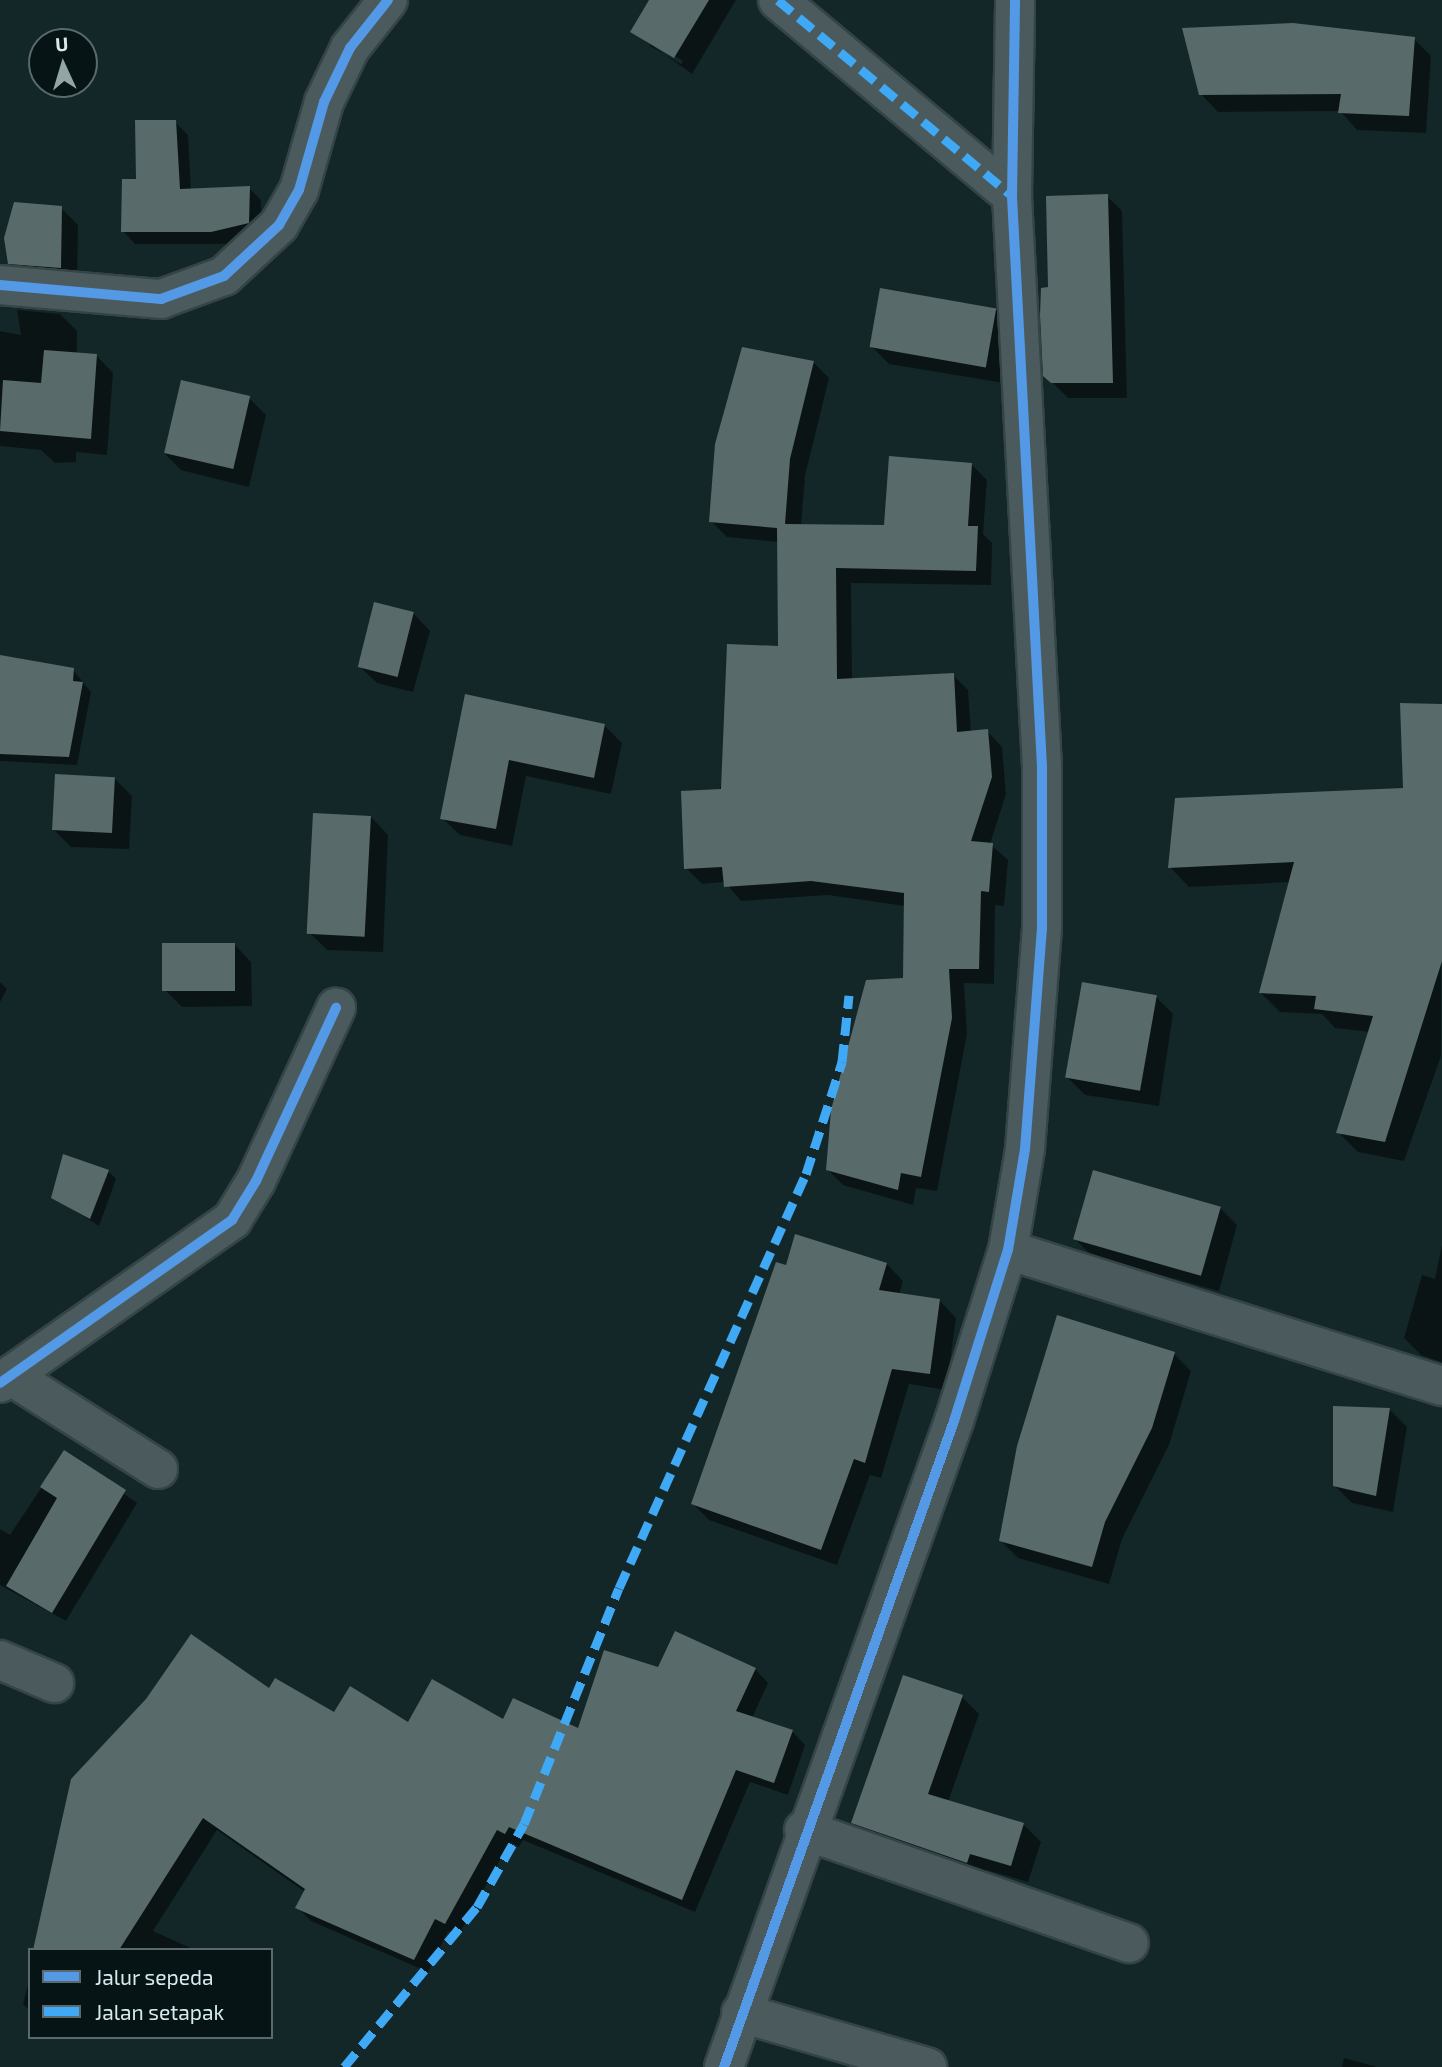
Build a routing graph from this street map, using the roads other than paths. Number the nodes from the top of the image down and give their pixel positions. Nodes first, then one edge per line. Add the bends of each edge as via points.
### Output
1 (388, 0) edge
2 (778, 0) edge
3 (1015, 0) edge
4 (1012, 197) junction
5 (0, 285) edge
6 (336, 1008) dead end
7 (1008, 1250) junction
8 (5, 1379) edge
9 (1442, 1386) edge
10 (158, 1469) dead end
11 (0, 1660) edge
12 (54, 1683) dead end
13 (804, 1830) junction
14 (1129, 1943) dead end
15 (741, 2013) junction
16 (724, 2067) edge
17 (927, 2067) edge

1 - 5 street via 345,59 324,102 299,190 279,225 224,276 161,299
2 - 4 street
3 - 4 street
4 - 7 street via 1031,479 1042,928 1025,1150
6 - 8 street via 268,1156 232,1220
7 - 9 street
7 - 13 street via 903,1572
8 - 10 street
11 - 12 street
13 - 14 street
13 - 15 street
15 - 16 street
15 - 17 street

